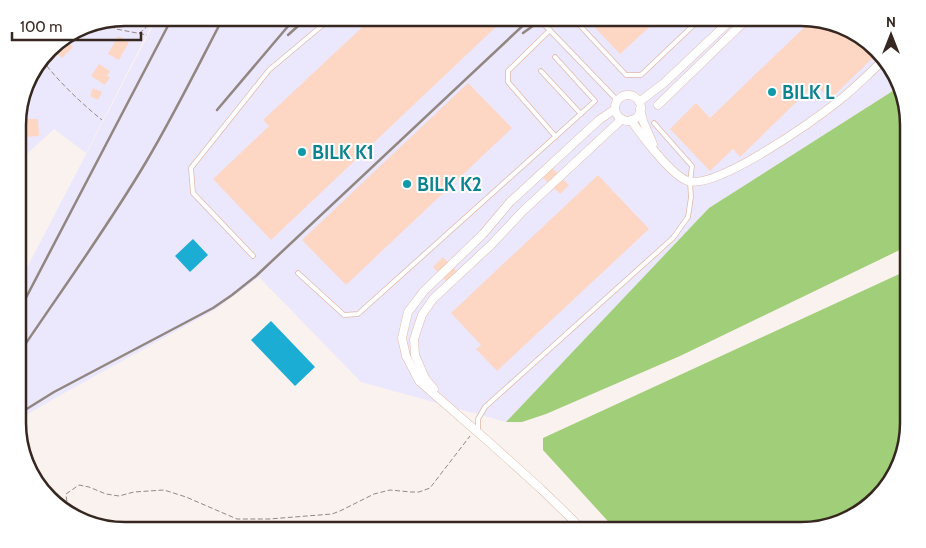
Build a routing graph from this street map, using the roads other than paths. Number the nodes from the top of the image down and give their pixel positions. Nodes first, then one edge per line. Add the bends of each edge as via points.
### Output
1 (321, 26) edge
2 (546, 26) edge
3 (581, 26) edge
4 (693, 26) edge
5 (725, 26) edge
6 (740, 26) edge
7 (550, 30) junction
8 (555, 57) dead end
9 (878, 64) edge
10 (541, 71) dead end
11 (617, 100) junction
12 (658, 105) dead end
13 (640, 106) junction
14 (615, 109) junction
15 (581, 114) junction
16 (622, 120) junction
17 (631, 120) junction
18 (654, 123) dead end
19 (556, 137) junction
20 (660, 157) junction
21 (690, 182) junction
22 (253, 256) dead end
23 (298, 273) dead end
24 (446, 404) junction
25 (477, 431) junction
26 (575, 522) edge

1 - 22 lane via 269,70 191,168 194,193
2 - 7 lane
3 - 4 lane via 626,75 641,75
5 - 13 street
6 - 12 street
7 - 11 lane
7 - 19 lane via 508,71 508,82
8 - 15 lane via 595,101
9 - 21 street via 841,99 775,146 725,173
10 - 15 lane
11 - 13 street via 624,95 633,96
11 - 14 street
13 - 17 street via 637,116
13 - 20 street via 648,134
14 - 16 street
14 - 24 street via 510,202 483,234 424,291 408,312 402,338 406,356 418,381
15 - 19 lane
16 - 17 street
16 - 24 street via 523,211 433,300 422,315 414,339 415,355 425,378
17 - 20 street
18 - 21 lane via 692,166
19 - 23 lane via 358,314 344,315
20 - 21 street
21 - 25 lane via 692,197 688,217 673,238 485,407 478,418
24 - 25 street
25 - 26 street

